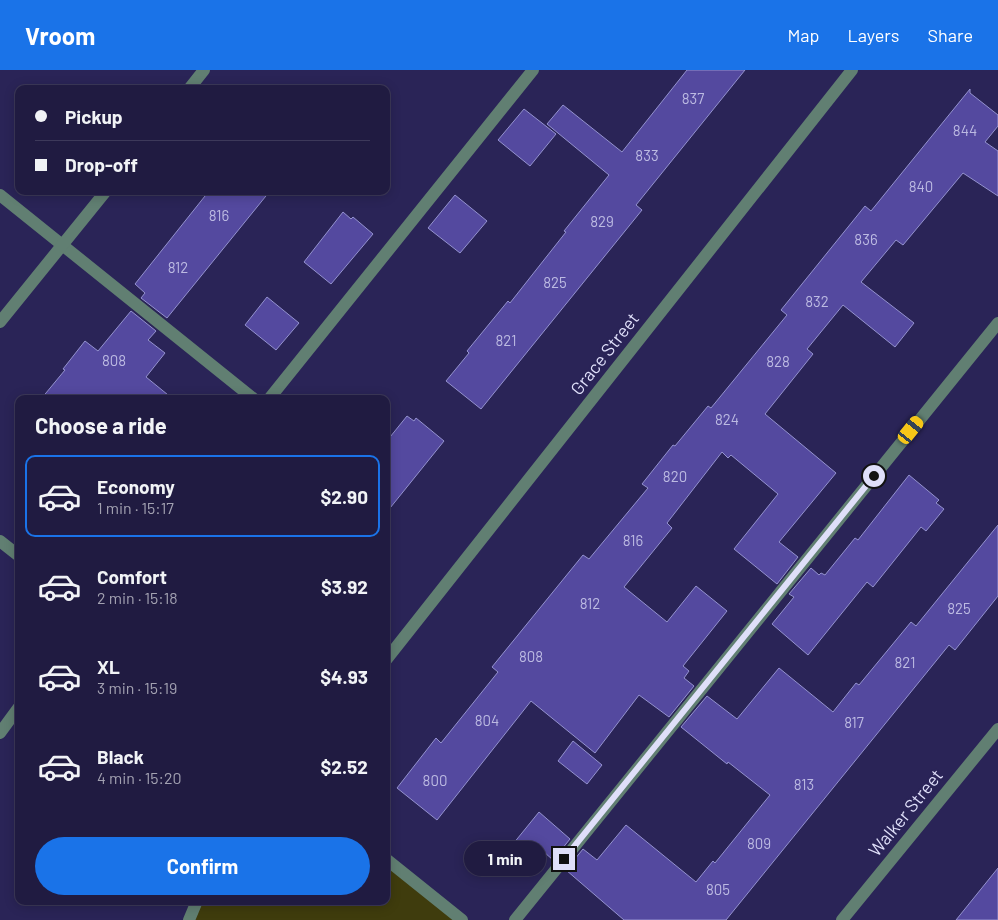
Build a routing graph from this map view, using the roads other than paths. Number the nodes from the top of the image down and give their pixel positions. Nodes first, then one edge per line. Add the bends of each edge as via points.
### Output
1 (204, 70) edge
2 (533, 70) edge
3 (852, 70) edge
4 (192, 85) edge
5 (103, 195) edge
6 (0, 196) edge
7 (62, 246) junction
8 (0, 322) edge
9 (998, 323) edge
10 (249, 395) edge
11 (272, 395) edge
12 (0, 541) edge
13 (15, 553) edge
14 (390, 655) edge
15 (15, 712) edge
16 (998, 729) edge
17 (0, 733) edge
18 (390, 861) edge
19 (195, 905) edge
20 (189, 920) edge
21 (462, 920) edge
22 (515, 920) edge
23 (842, 920) edge

1 - 4 street
2 - 11 street
3 - 14 street, Grace Street
5 - 7 street
6 - 7 street
7 - 8 street
7 - 10 street
9 - 22 street
12 - 13 street
15 - 17 street
16 - 23 street, Walker Street
18 - 21 street
19 - 20 street

